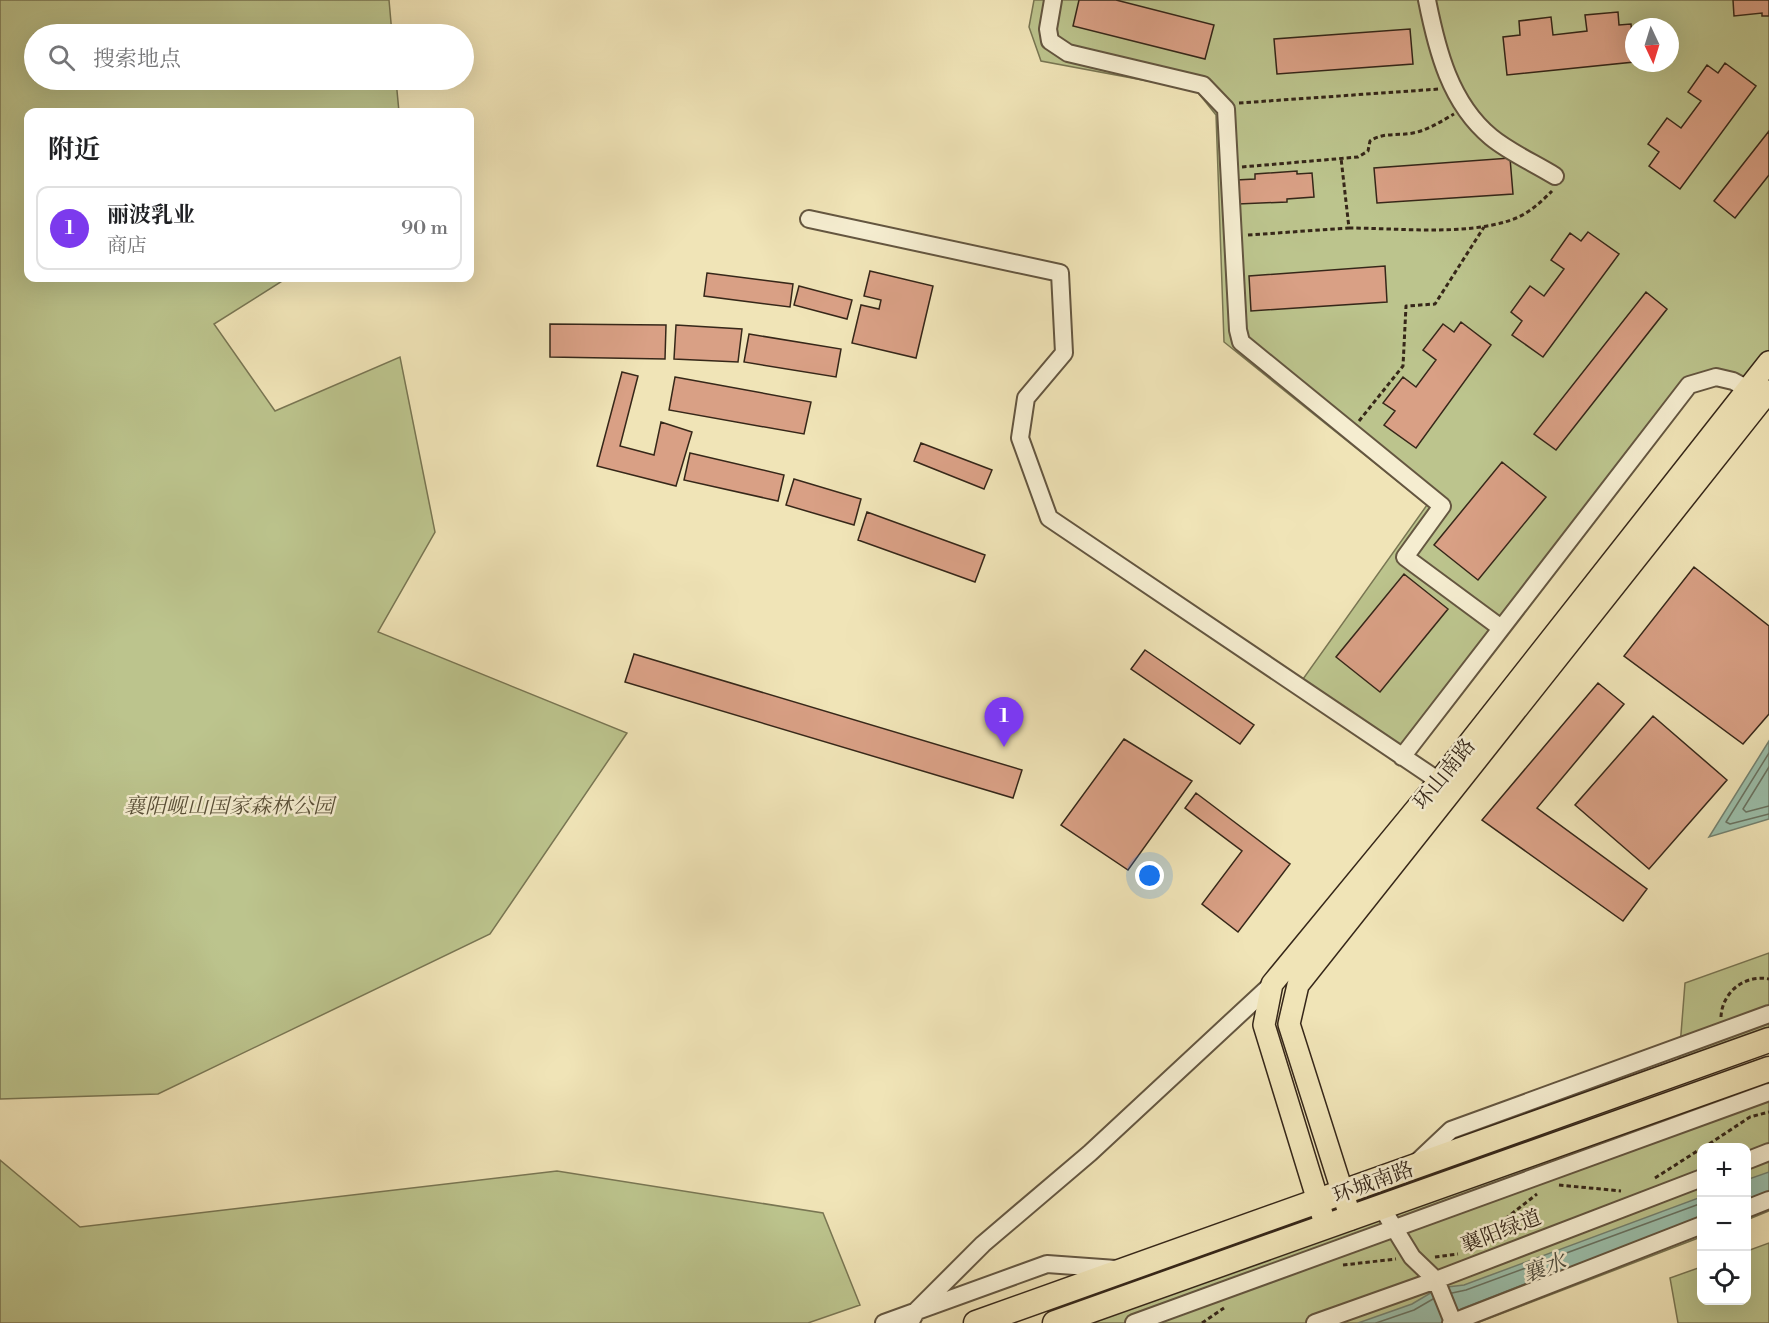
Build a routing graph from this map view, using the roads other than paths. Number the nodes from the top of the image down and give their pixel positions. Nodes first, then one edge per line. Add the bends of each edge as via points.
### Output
1 (1053, 0) edge
2 (1427, 0) edge
3 (1556, 181) road end
4 (809, 219) dead end
5 (1769, 362) edge
6 (1759, 390) edge
7 (1502, 628) junction
8 (1402, 757) junction
9 (1439, 781) junction
10 (1272, 984) junction
11 (1769, 1014) edge
12 (1769, 1040) edge
13 (1769, 1069) edge
14 (1769, 1092) edge
15 (1769, 1152) edge
16 (1751, 1159) edge
17 (1410, 1168) junction
18 (1697, 1180) edge
19 (1341, 1193) junction
20 (1769, 1200) edge
21 (1317, 1202) junction
22 (1751, 1207) edge
23 (1382, 1208) junction
24 (1351, 1219) junction
25 (1326, 1227) junction
26 (1697, 1227) edge
27 (1395, 1230) junction
28 (1126, 1270) junction
29 (1436, 1281) junction
30 (913, 1317) edge
31 (1452, 1322) edge
32 (884, 1323) edge
33 (976, 1323) edge
34 (1054, 1323) edge
35 (1134, 1323) edge
36 (1316, 1323) edge

1 - 7 street via 1050,41 1068,53 1203,85 1226,109 1241,342 1442,506 1405,557
2 - 3 street via 1434,38 1453,88 1466,108 1490,137
4 - 8 street via 1060,273 1064,353 1026,398 1020,438 1049,518
5 - 6 main road, 环山南路
6 - 7 street via 1716,378 1689,385
6 - 9 main road, 环山南路
6 - 19 main road, 环山南路 via 1298,986 1289,1024
7 - 8 street
8 - 9 street
9 - 10 main road, 环山南路
10 - 21 main road, 环山南路 via 1264,1025
10 - 30 street via 1090,1153 983,1244
11 - 17 street via 1450,1130
12 - 17 highway, 环城南路
13 - 23 highway, 环城南路
14 - 27 street
15 - 16 street
17 - 19 highway, 环城南路
18 - 29 street, 襄阳绿道
19 - 21 highway, 环城南路
19 - 24 main road, 环山南路
20 - 22 street
21 - 25 main road, 环山南路
21 - 28 highway, 环城南路
23 - 24 highway, 环城南路
23 - 27 street
24 - 25 highway, 环城南路
25 - 34 highway, 环城南路
26 - 31 street
27 - 29 street via 1412,1257
27 - 35 street
28 - 30 street via 1047,1264
28 - 33 highway, 环城南路
29 - 31 street
29 - 36 street, 襄阳绿道
30 - 32 street

